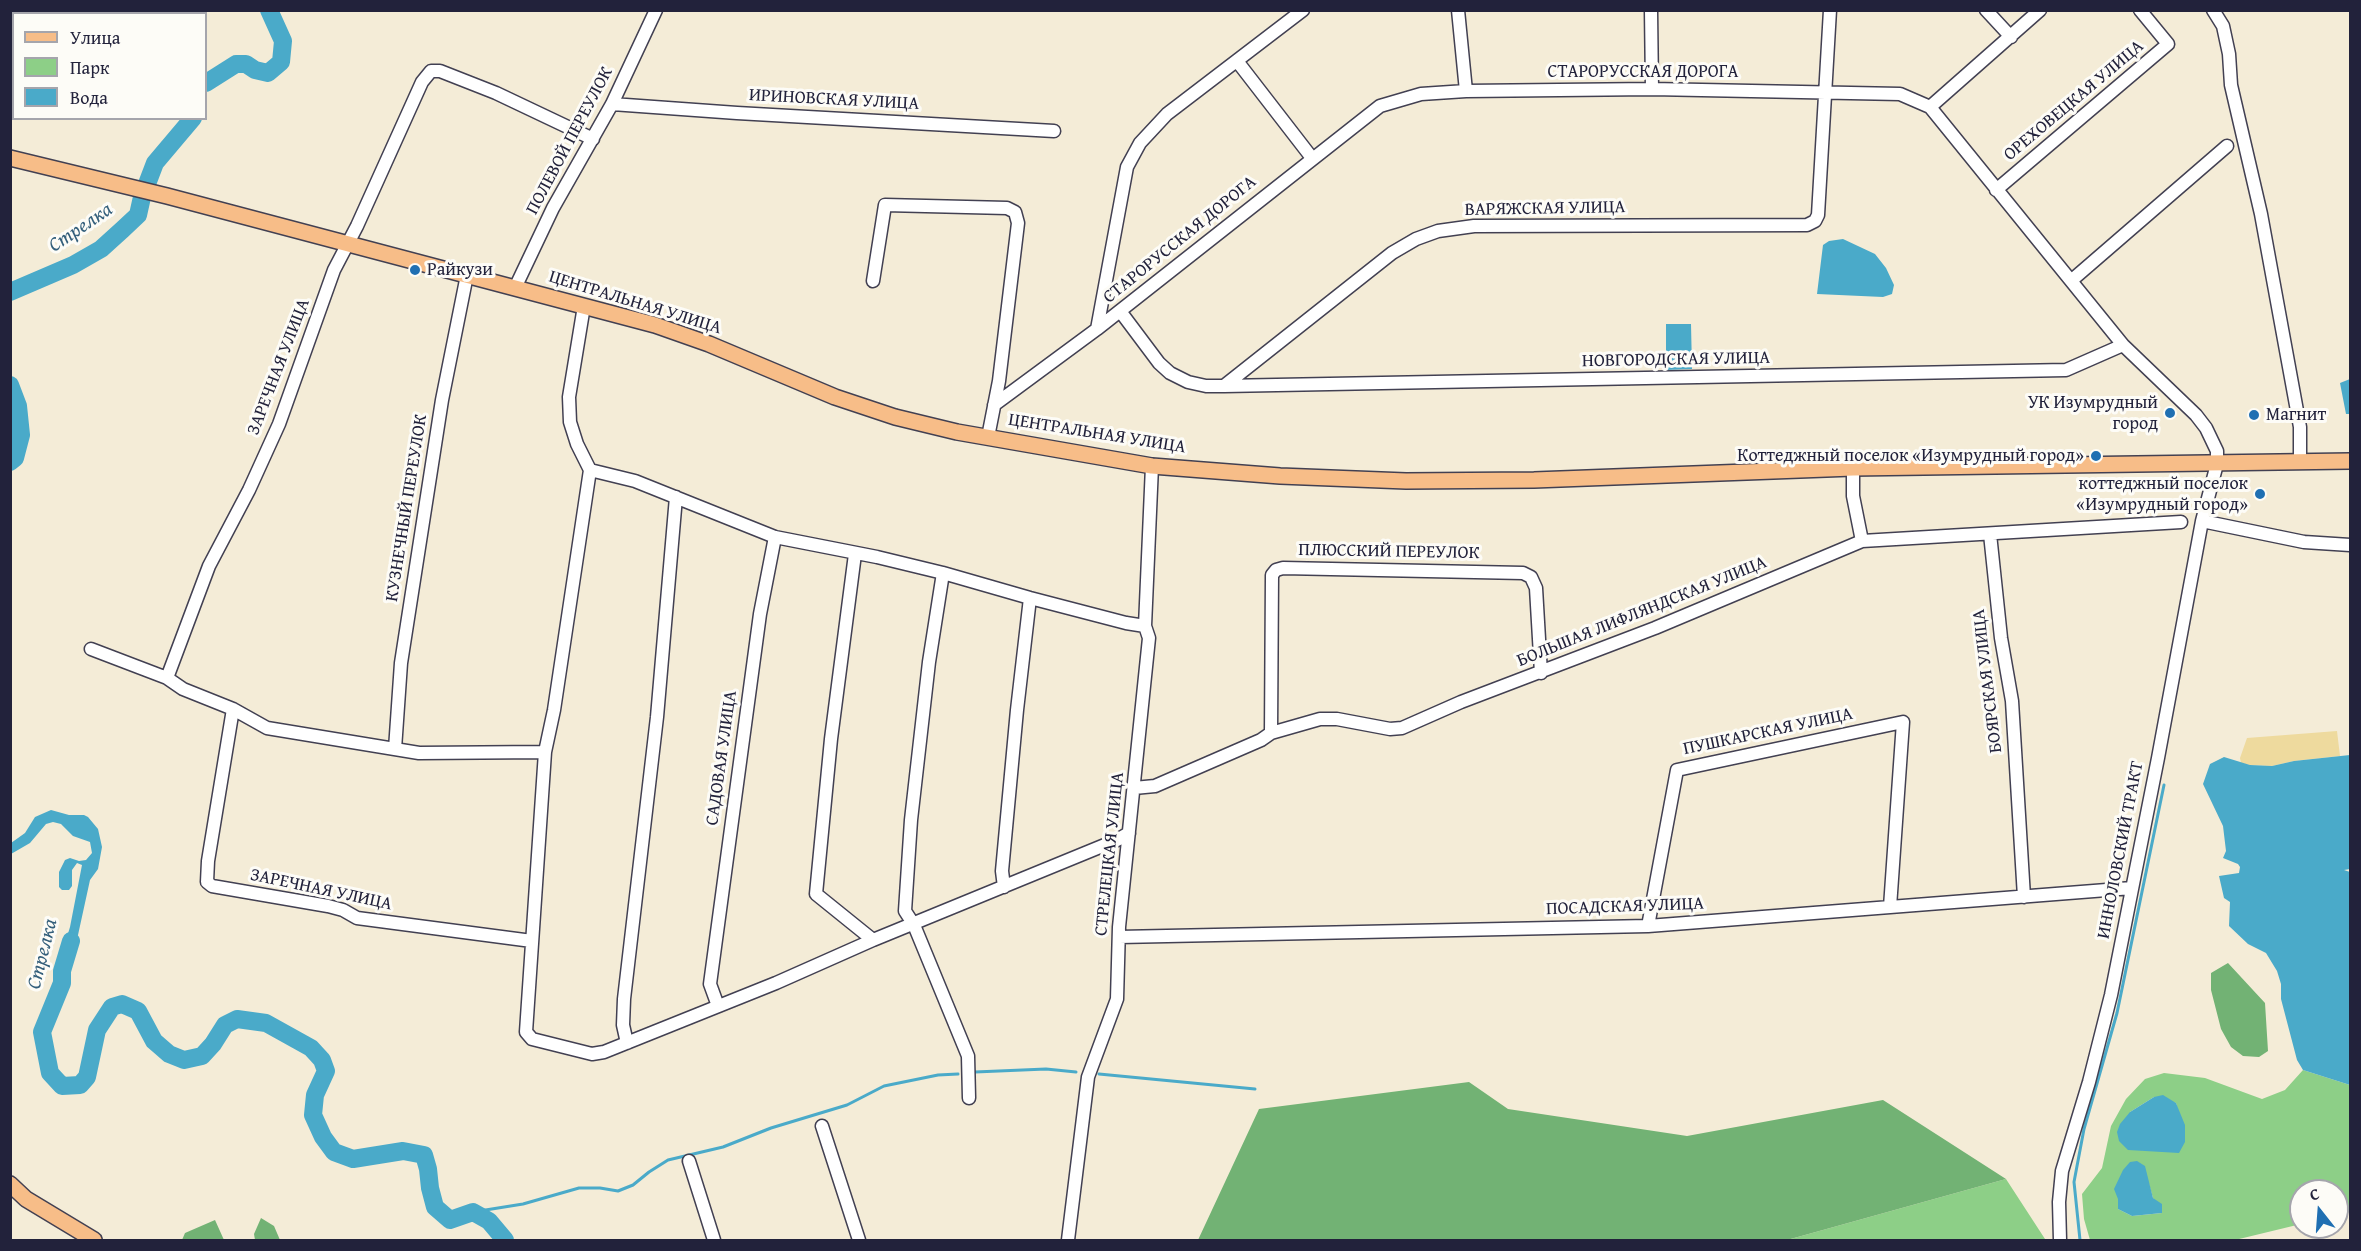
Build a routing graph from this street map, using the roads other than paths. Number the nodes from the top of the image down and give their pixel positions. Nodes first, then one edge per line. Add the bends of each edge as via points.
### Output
1 (656, 10) edge
2 (1304, 10) edge
3 (1458, 10) edge
4 (1652, 10) edge
5 (1830, 10) edge
6 (1986, 10) edge
7 (2040, 10) edge
8 (2140, 10) edge
9 (2213, 10) edge
10 (2011, 37) junction
11 (1237, 61) junction
12 (1652, 89) junction
13 (1466, 91) junction
14 (1825, 91) junction
15 (612, 104) junction
16 (1930, 107) junction
17 (1054, 131) dead end
18 (593, 139) junction
19 (2227, 146) dead end
20 (10, 158) edge
21 (1312, 158) junction
22 (1996, 190) junction
23 (346, 243) junction
24 (467, 275) junction
25 (2072, 280) junction
26 (873, 281) dead end
27 (515, 288) junction
28 (584, 306) junction
29 (1120, 311) junction
30 (1097, 329) junction
31 (2123, 345) junction
32 (1224, 386) junction
33 (994, 405) junction
34 (987, 437) junction
35 (2350, 461) edge
36 (2300, 462) junction
37 (2217, 464) junction
38 (1152, 465) junction
39 (1852, 468) junction
40 (590, 470) junction
41 (676, 497) junction
42 (2202, 521) junction
43 (2181, 522) dead end
44 (1990, 534) junction
45 (775, 537) junction
46 (1862, 541) junction
47 (2350, 545) edge
48 (855, 554) junction
49 (943, 573) junction
50 (1030, 598) junction
51 (1145, 626) junction
52 (91, 649) dead end
53 (1541, 673) junction
54 (166, 678) junction
55 (235, 710) junction
56 (1271, 733) junction
57 (395, 748) junction
58 (545, 752) junction
59 (1134, 788) junction
60 (1129, 833) junction
61 (1004, 887) junction
62 (2132, 888) junction
63 (2024, 897) junction
64 (1890, 907) junction
65 (914, 925) junction
66 (1648, 926) junction
67 (1119, 937) junction
68 (873, 940) junction
69 (532, 941) junction
70 (717, 1005) junction
71 (627, 1043) junction
72 (969, 1098) dead end
73 (822, 1126) dead end
74 (689, 1161) dead end
75 (10, 1184) edge
76 (94, 1240) edge
77 (714, 1240) edge
78 (859, 1240) edge
79 (1068, 1240) edge
80 (2060, 1240) edge

1 - 15 street, ПОЛЕВОЙ ПЕРЕУЛОК
2 - 11 street
3 - 13 street
4 - 12 street
5 - 14 street
6 - 10 street
7 - 10 street
8 - 22 street, ОРЕХОВЕЦКАЯ УЛИЦА via 2168,44
9 - 36 street via 2223,26 2231,85 2261,214 2300,428
10 - 16 street
11 - 21 street
11 - 30 street via 1167,114 1140,143 1127,167
12 - 13 street, СТАРОРУССКАЯ ДОРОГА
12 - 14 street, СТАРОРУССКАЯ ДОРОГА
13 - 21 street, СТАРОРУССКАЯ ДОРОГА via 1421,94 1380,106
14 - 16 street, СТАРОРУССКАЯ ДОРОГА via 1900,94
14 - 32 street, ВАРЯЖСКАЯ УЛИЦА via 1818,215 1807,225 1474,226 1438,231 1392,253
15 - 17 street, ИРИНОВСКАЯ УЛИЦА
15 - 18 street, ПОЛЕВОЙ ПЕРЕУЛОК
16 - 22 street, СТАРОРУССКАЯ ДОРОГА
18 - 23 street, ЗАРЕЧНАЯ УЛИЦА via 496,93 431,71 422,82
18 - 27 street, ПОЛЕВОЙ ПЕРЕУЛОК via 553,208
19 - 25 street
20 - 23 main road, ЦЕНТРАЛЬНАЯ УЛИЦА
21 - 29 street, СТАРОРУССКАЯ ДОРОГА
22 - 25 street, СТАРОРУССКАЯ ДОРОГА
23 - 24 main road, ЦЕНТРАЛЬНАЯ УЛИЦА
23 - 54 street, ЗАРЕЧНАЯ УЛИЦА via 279,424 209,566
24 - 27 main road, ЦЕНТРАЛЬНАЯ УЛИЦА
24 - 57 street, КУЗНЕЧНЫЙ ПЕРЕУЛОК via 442,400 401,663
25 - 31 street, СТАРОРУССКАЯ ДОРОГА
26 - 33 street via 885,205 1007,208 1015,212 1018,223
27 - 28 main road, ЦЕНТРАЛЬНАЯ УЛИЦА
28 - 34 main road, ЦЕНТРАЛЬНАЯ УЛИЦА via 710,344 835,397 895,417
28 - 40 street via 569,397 570,422
29 - 30 street, СТАРОРУССКАЯ ДОРОГА
29 - 32 street via 1170,373 1188,382
30 - 33 street, СТАРОРУССКАЯ ДОРОГА
31 - 32 street, НОВГОРОДСКАЯ УЛИЦА via 2066,370
31 - 37 street, СТАРОРУССКАЯ ДОРОГА via 2196,415 2217,451
33 - 34 street
34 - 38 main road, ЦЕНТРАЛЬНАЯ УЛИЦА
35 - 36 main road, ЦЕНТРАЛЬНАЯ УЛИЦА
36 - 37 main road, ЦЕНТРАЛЬНАЯ УЛИЦА
37 - 39 main road, ЦЕНТРАЛЬНАЯ УЛИЦА
37 - 42 street, ИННОЛОВСКИЙ ТРАКТ
38 - 39 main road, ЦЕНТРАЛЬНАЯ УЛИЦА via 1280,476 1418,481
38 - 51 street, СТРЕЛЕЦКАЯ УЛИЦА
39 - 46 street
40 - 41 street
40 - 58 street
41 - 45 street
41 - 71 street via 657,717 624,999 622,1025
42 - 47 street via 2304,542
42 - 62 street, ИННОЛОВСКИЙ ТРАКТ
43 - 44 street, БОЛЬШАЯ ЛИФЛЯНДСКАЯ УЛИЦА
44 - 46 street, БОЛЬШАЯ ЛИФЛЯНДСКАЯ УЛИЦА
44 - 63 street, БОЯРСКАЯ УЛИЦА via 2012,701
45 - 48 street
45 - 70 street, САДОВАЯ УЛИЦА via 760,614 710,984
46 - 53 street, БОЛЬШАЯ ЛИФЛЯНДСКАЯ УЛИЦА
48 - 49 street
48 - 68 street via 816,894
49 - 50 street
49 - 65 street via 911,820 905,911
50 - 51 street
50 - 61 street via 1002,871
51 - 59 street, СТРЕЛЕЦКАЯ УЛИЦА via 1149,638
52 - 54 street
53 - 56 street, БОЛЬШАЯ ЛИФЛЯНДСКАЯ УЛИЦА via 1402,728 1320,719
53 - 56 street, ПЛЮССКИЙ ПЕРЕУЛОК via 1536,588 1531,577 1523,573 1283,568 1272,575
54 - 55 street
55 - 57 street via 267,728
55 - 69 street, ЗАРЕЧНАЯ УЛИЦА via 208,861 207,882 212,886 328,906 357,918
56 - 59 street, БОЛЬШАЯ ЛИФЛЯНДСКАЯ УЛИЦА via 1155,786
57 - 58 street via 419,753
58 - 69 street
59 - 60 street, СТРЕЛЕЦКАЯ УЛИЦА
60 - 61 street
60 - 67 street, СТРЕЛЕЦКАЯ УЛИЦА
61 - 65 street
62 - 63 street, ПОСАДСКАЯ УЛИЦА
62 - 80 street, ИННОЛОВСКИЙ ТРАКТ via 2111,995 2061,1171
63 - 64 street, ПОСАДСКАЯ УЛИЦА
64 - 66 street, ПОСАДСКАЯ УЛИЦА
64 - 66 street, ПУШКАРСКАЯ УЛИЦА via 1903,722 1677,770
65 - 68 street
65 - 72 street via 968,1056
66 - 67 street, ПОСАДСКАЯ УЛИЦА
67 - 79 street, СТРЕЛЕЦКАЯ УЛИЦА via 1117,999 1088,1077
68 - 70 street
69 - 71 street via 526,1032 532,1039 592,1054
70 - 71 street
73 - 78 street
74 - 77 street
75 - 76 main road via 26,1199

